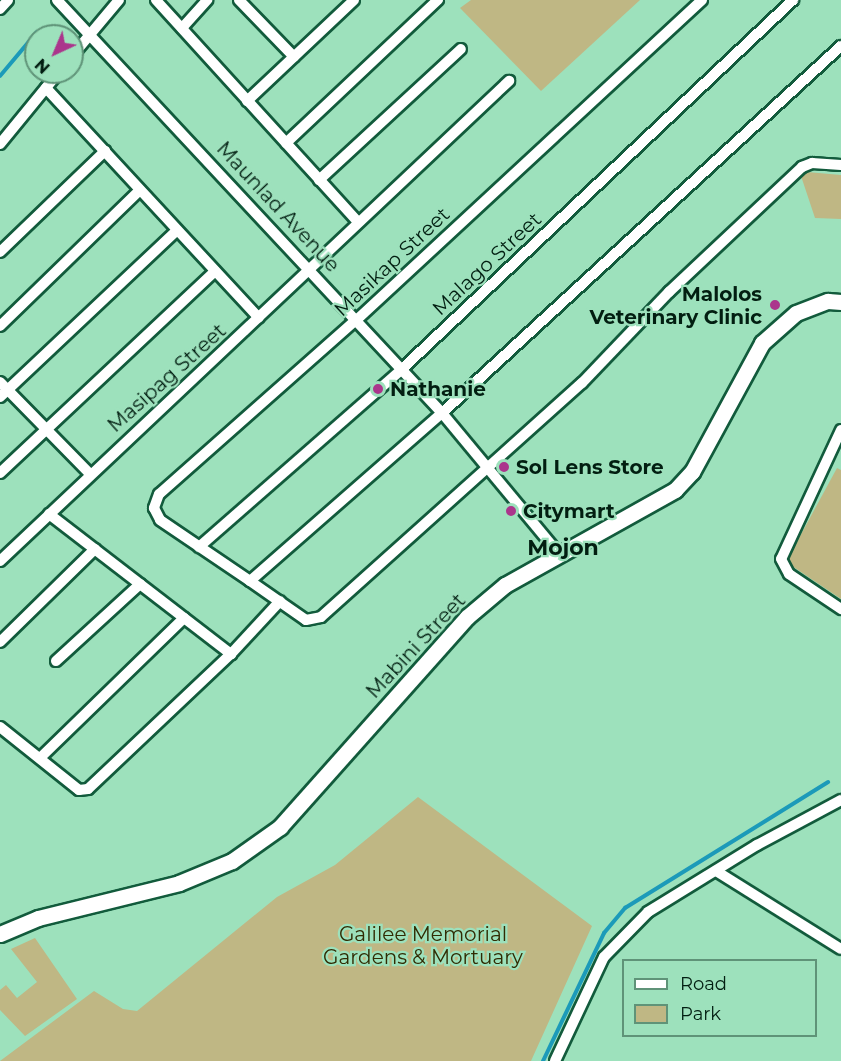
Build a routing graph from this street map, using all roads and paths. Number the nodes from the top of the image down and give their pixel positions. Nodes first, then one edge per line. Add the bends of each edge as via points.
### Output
1 (8, 0) edge
2 (57, 0) edge
3 (119, 0) edge
4 (156, 0) edge
5 (207, 0) edge
6 (239, 0) edge
7 (354, 0) edge
8 (438, 0) edge
9 (702, 0) edge
10 (793, 0) edge
11 (0, 9) edge
12 (182, 28) junction
13 (91, 32) junction
14 (84, 41) edge
15 (841, 46) edge
16 (461, 49) dead end
17 (294, 57) junction
18 (509, 81) dead end
19 (49, 84) edge
20 (46, 88) junction
21 (247, 101) junction
22 (286, 143) junction
23 (0, 144) edge
24 (105, 152) junction
25 (841, 165) edge
26 (320, 180) junction
27 (140, 190) junction
28 (358, 222) junction
29 (177, 230) junction
30 (0, 252) edge
31 (309, 268) junction
32 (215, 272) junction
33 (841, 302) edge
34 (259, 318) junction
35 (357, 319) junction
36 (0, 326) edge
37 (402, 369) junction
38 (2, 390) edge
39 (442, 413) junction
40 (45, 430) junction
41 (841, 430) edge
42 (829, 455) junction
43 (841, 460) edge
44 (490, 466) junction
45 (0, 473) edge
46 (89, 473) junction
47 (49, 514) junction
48 (199, 547) junction
49 (95, 549) junction
50 (559, 554) junction
51 (0, 561) edge
52 (250, 581) junction
53 (140, 584) junction
54 (280, 601) junction
55 (841, 609) edge
56 (184, 618) junction
57 (0, 642) edge
58 (231, 654) junction
59 (56, 661) dead end
60 (0, 727) edge
61 (40, 758) junction
62 (841, 800) edge
63 (716, 871) junction
64 (0, 934) edge
65 (841, 949) edge
66 (555, 1061) edge

1 - 11 street
2 - 13 street, Maunlad Avenue
3 - 13 street
4 - 12 street
5 - 12 street
6 - 17 street
7 - 17 street
8 - 22 street
9 - 35 street, Masikap Street
10 - 37 street, Malago Street
12 - 21 street
13 - 14 street
13 - 31 street, Maunlad Avenue
15 - 39 street
16 - 26 street
17 - 21 street
18 - 28 street, Masipag Street
19 - 20 street
20 - 23 street
20 - 24 street
21 - 22 street
22 - 26 street
24 - 27 street
24 - 30 street
25 - 44 street, Masikap Street via 812,163 802,167 669,292 582,383
26 - 28 street
27 - 29 street
27 - 36 street
28 - 31 street, Masipag Street
29 - 32 street
29 - 38 street
31 - 34 street, Masipag Street
31 - 35 street, Maunlad Avenue
32 - 34 street
32 - 40 street
33 - 50 main road, Mabini Street via 828,302 796,313 762,343 692,472 675,490
34 - 46 street, Masipag Street
35 - 37 street, Maunlad Avenue
35 - 48 street, Masikap Street via 159,494 154,508 160,520
37 - 39 street, Maunlad Avenue
37 - 48 street, Malago Street
38 - 40 street
39 - 44 street, Maunlad Avenue
39 - 52 street
40 - 45 street
40 - 46 street
41 - 42 street
42 - 43 street
42 - 55 street via 781,559 784,570
44 - 50 street, Maunlad Avenue
44 - 54 street, Masikap Street via 321,617 306,620
46 - 47 street, Masipag Street
47 - 49 street
47 - 51 street, Masipag Street
48 - 52 street, Masikap Street
49 - 53 street
49 - 57 street
50 - 64 main road, Mabini Street via 505,585 467,617 308,800 280,827 232,861 179,882 38,918
52 - 54 street, Masikap Street
53 - 56 street
53 - 59 street
54 - 58 street
56 - 58 street
56 - 61 street
58 - 61 street via 88,789 79,790
60 - 61 street
62 - 63 street
63 - 65 street
63 - 66 street via 648,912 619,939 604,957

